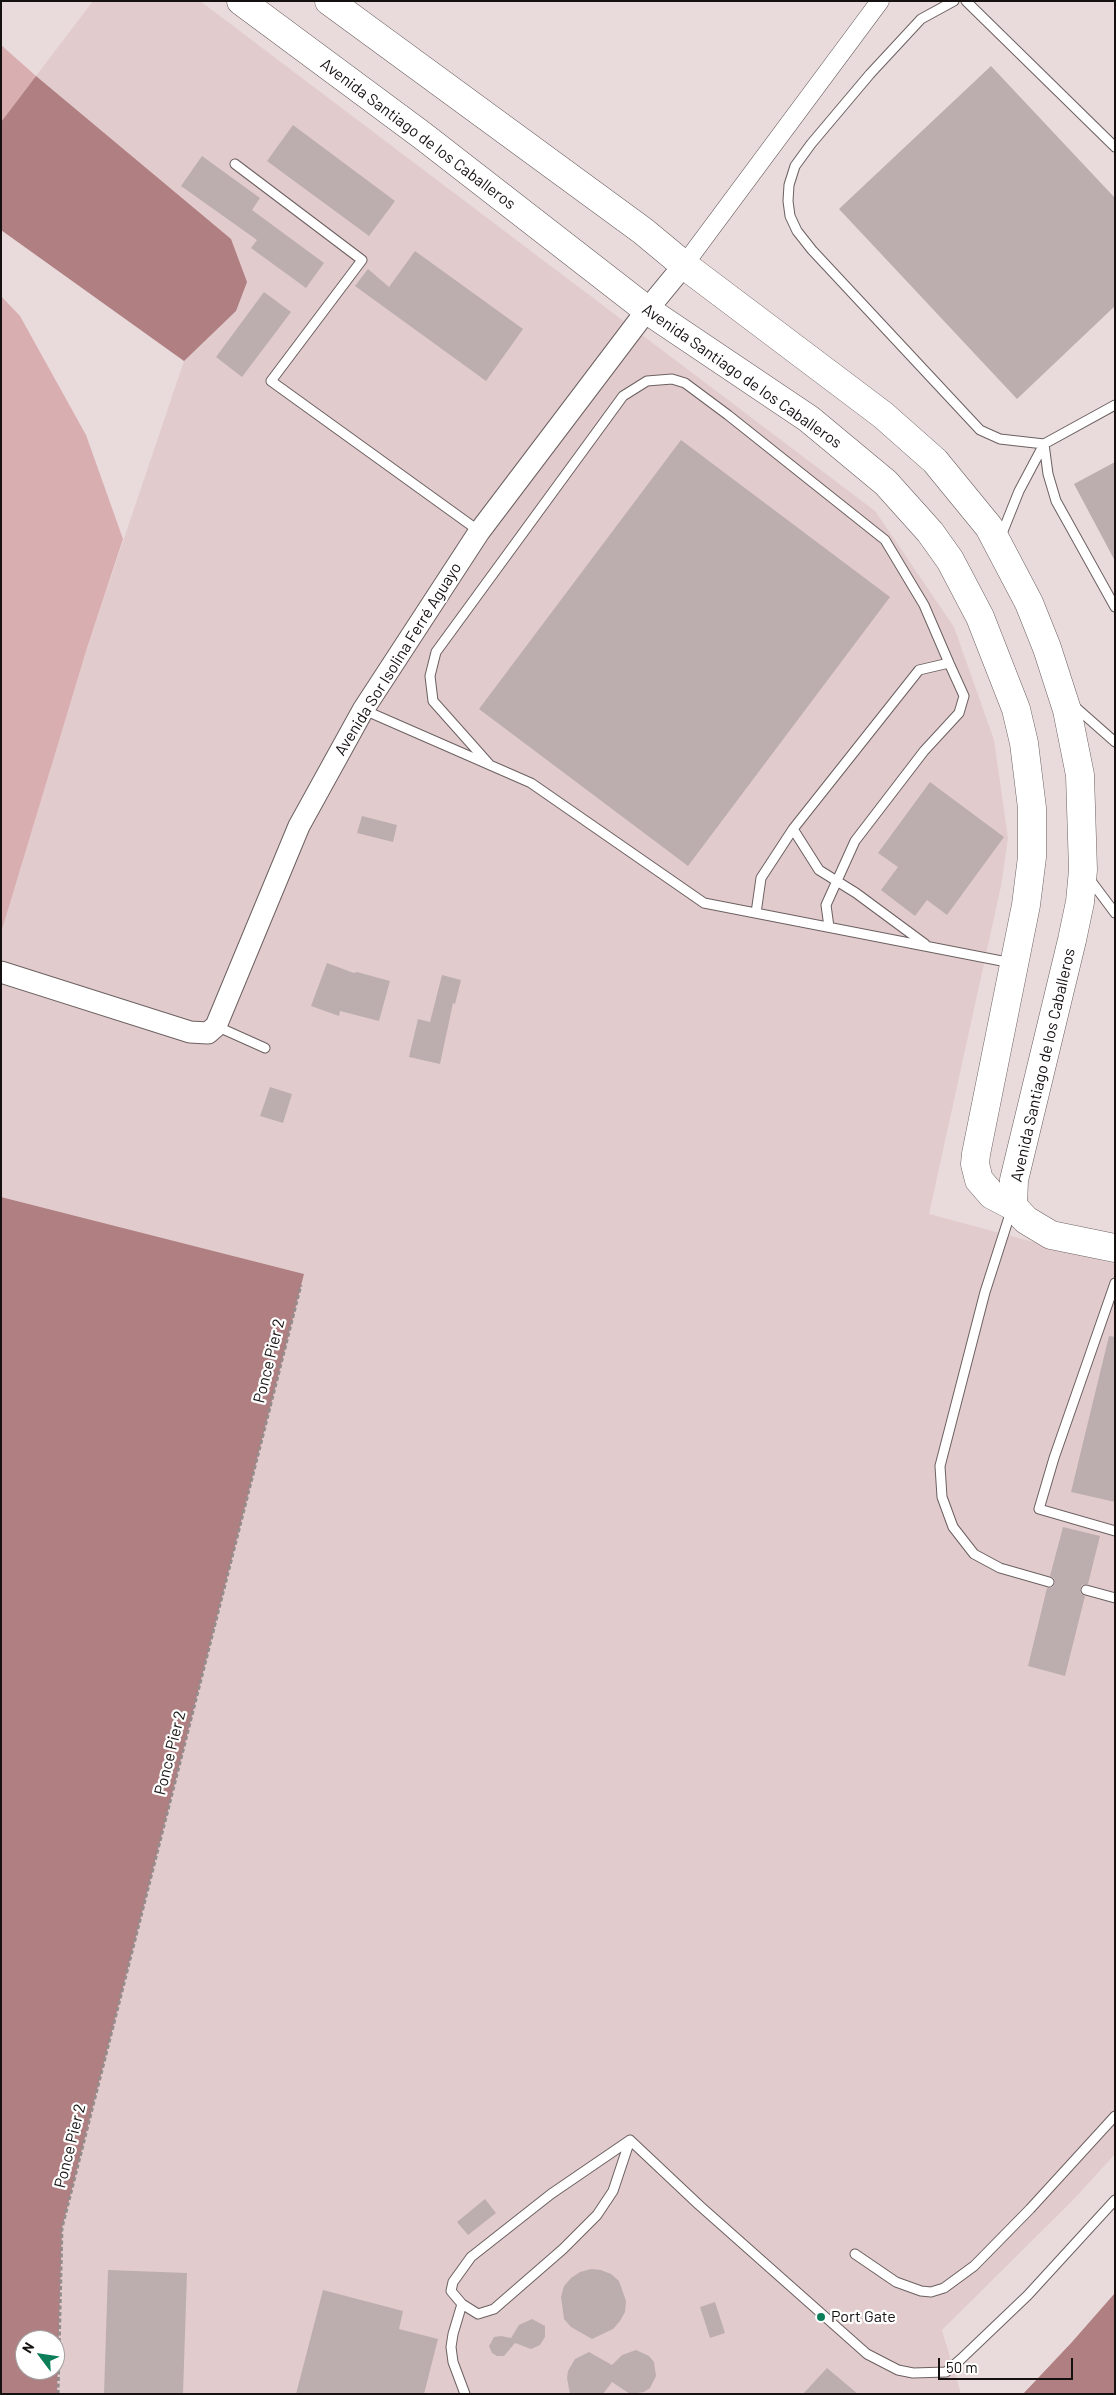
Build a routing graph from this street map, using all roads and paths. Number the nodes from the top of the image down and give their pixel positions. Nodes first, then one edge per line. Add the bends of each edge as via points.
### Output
1 (241, 1) edge
2 (329, 1) edge
3 (880, 1) edge
4 (954, 1) edge
5 (966, 1) edge
6 (1115, 147) edge
7 (235, 164) dead end
8 (684, 265) junction
9 (647, 310) junction
10 (1115, 405) edge
11 (1044, 444) junction
12 (479, 532) junction
13 (998, 543) junction
14 (1115, 607) edge
15 (949, 663) junction
16 (1061, 693) junction
17 (363, 710) junction
18 (1115, 742) edge
19 (489, 764) junction
20 (793, 828) junction
21 (1083, 870) junction
22 (838, 882) junction
23 (756, 913) junction
24 (1115, 913) edge
25 (829, 927) junction
26 (927, 946) junction
27 (1015, 964) junction
28 (1, 972) edge
29 (216, 1026) junction
30 (265, 1048) dead end
31 (1013, 1206) junction
32 (1115, 1248) edge
33 (1115, 1283) edge
34 (301, 1285) dead end
35 (1115, 1531) edge
36 (1049, 1582) dead end
37 (1086, 1590) dead end
38 (1115, 1598) edge
39 (1115, 2116) edge
40 (630, 2140) junction
41 (1115, 2200) edge
42 (855, 2254) dead end
43 (462, 2304) junction
44 (58, 2394) edge
45 (466, 2394) edge

1 - 9 main road, Avenida Santiago de los Caballeros via 423,136
2 - 8 main road, Avenida Santiago de los Caballeros via 643,231
3 - 8 street
4 - 11 lane via 915,26 811,144 796,166 789,185 790,216 812,250 980,430 1000,440
5 - 6 lane
7 - 12 lane via 362,260 271,381
8 - 9 street, Avenida Sor Isolina Ferré Aguayo
8 - 13 main road, Avenida Santiago de los Caballeros via 909,436 935,461
9 - 12 street, Avenida Sor Isolina Ferré Aguayo
9 - 27 main road, Avenida Santiago de los Caballeros via 809,419 861,460 930,532 966,587 1016,709 1030,780 1032,857
10 - 11 lane
11 - 13 lane via 1019,491
11 - 14 lane via 1056,501
12 - 17 street, Avenida Sor Isolina Ferré Aguayo
13 - 16 main road, Avenida Santiago de los Caballeros via 1029,603
15 - 19 lane via 924,606 885,540 696,390 672,379 647,381 624,396 436,652 430,676 433,701
15 - 20 lane via 919,670
15 - 22 lane via 964,696 959,713 924,751 855,841
16 - 18 lane
16 - 21 main road, Avenida Santiago de los Caballeros via 1080,775
17 - 19 lane
17 - 29 street, Avenida Sor Isolina Ferré Aguayo via 299,826
19 - 23 lane via 531,783 704,903
20 - 22 lane via 819,870
20 - 23 lane via 760,878
21 - 24 lane
21 - 31 main road, Avenida Santiago de los Caballeros via 1072,940 1014,1180
22 - 25 lane via 826,905
22 - 26 lane
23 - 25 lane
25 - 26 lane
26 - 27 lane
27 - 31 main road, Avenida Santiago de los Caballeros via 978,1133 975,1164 979,1180 987,1190
28 - 29 street via 198,1034
29 - 30 lane
31 - 32 main road via 1026,1220 1051,1235
31 - 36 lane via 985,1292 940,1466 942,1497 953,1527 974,1554 1000,1568
33 - 35 lane via 1039,1510
34 - 44 path, Ponce Pier 2 via 62,2228
37 - 38 lane
39 - 42 lane via 974,2266 944,2288 921,2291 896,2282
40 - 41 lane via 867,2354 898,2370 914,2373 946,2372 961,2360 1028,2295
40 - 43 lane via 551,2194 471,2257 453,2282 451,2291
40 - 43 lane via 613,2191 597,2215 494,2309 478,2314
43 - 45 lane via 451,2347 453,2362

